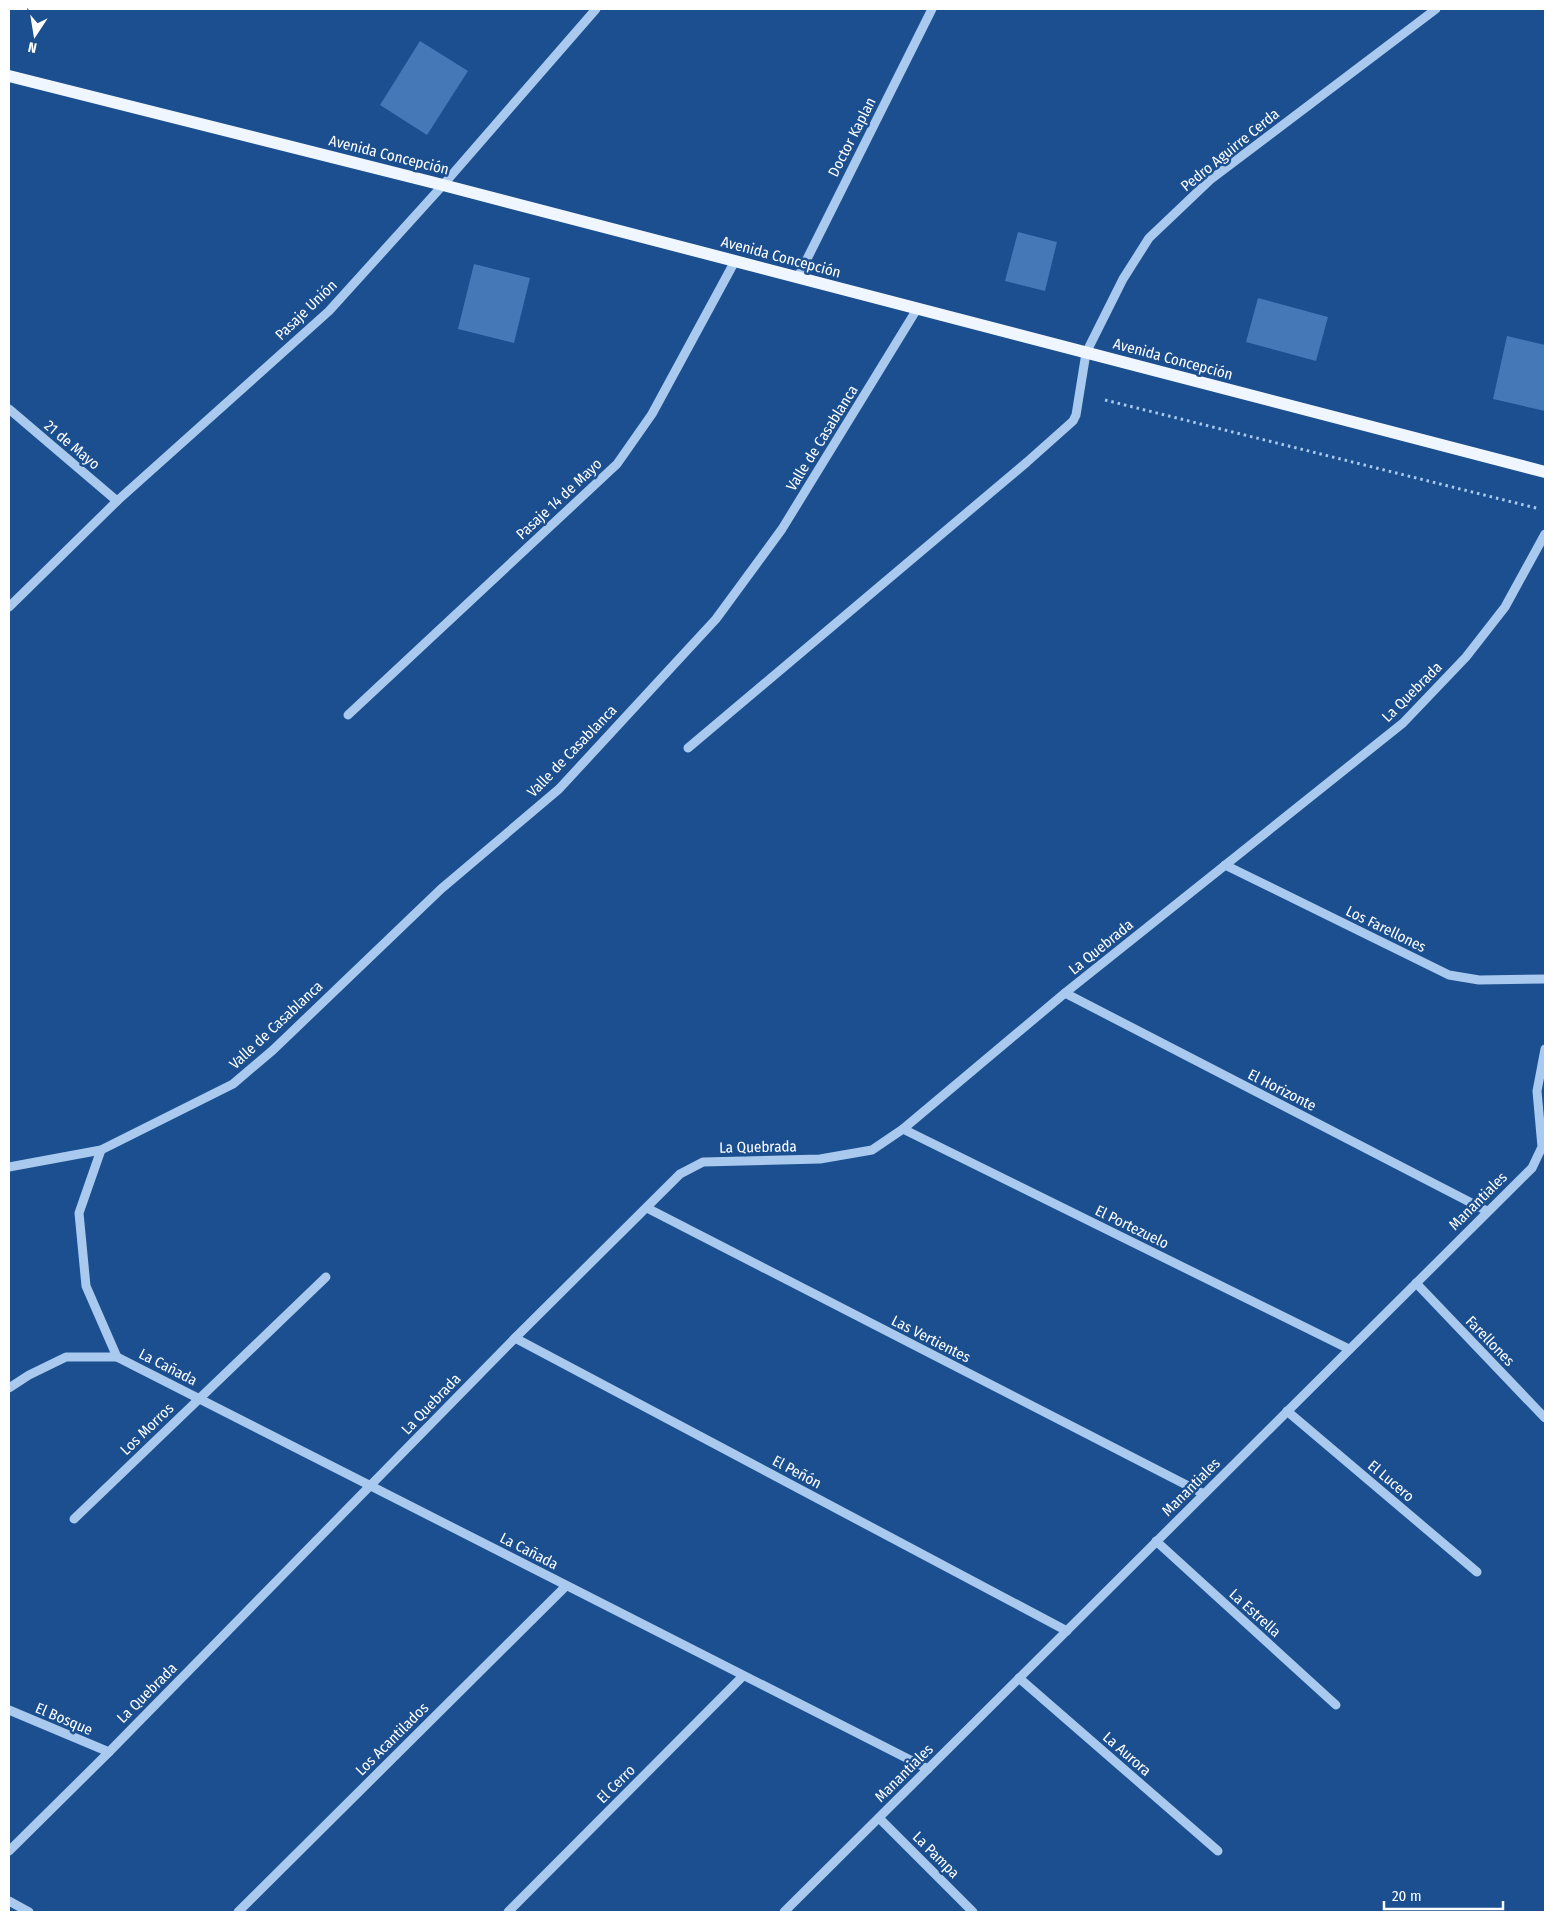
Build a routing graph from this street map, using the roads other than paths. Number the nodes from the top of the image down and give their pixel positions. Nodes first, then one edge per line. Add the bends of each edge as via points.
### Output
1 (596, 9) edge
2 (932, 9) edge
3 (1436, 9) edge
4 (9, 76) edge
5 (443, 185) junction
6 (735, 261) junction
7 (798, 277) junction
8 (917, 309) junction
9 (1086, 353) junction
10 (9, 409) edge
11 (1545, 472) edge
12 (117, 501) junction
13 (1545, 534) edge
14 (9, 606) edge
15 (348, 714) dead end
16 (688, 748) dead end
17 (1225, 865) junction
18 (1545, 978) edge
19 (1065, 993) junction
20 (1545, 1049) edge
21 (903, 1129) junction
22 (1543, 1149) edge
23 (101, 1150) junction
24 (9, 1167) edge
25 (647, 1208) junction
26 (1487, 1211) junction
27 (326, 1276) dead end
28 (1416, 1283) junction
29 (515, 1338) junction
30 (1349, 1349) junction
31 (117, 1356) junction
32 (9, 1388) edge
33 (198, 1398) junction
34 (1287, 1411) junction
35 (1545, 1418) edge
36 (371, 1486) junction
37 (1204, 1494) junction
38 (74, 1519) dead end
39 (1156, 1541) junction
40 (1477, 1572) dead end
41 (566, 1586) junction
42 (1067, 1631) junction
43 (743, 1676) junction
44 (1019, 1678) junction
45 (1336, 1705) dead end
46 (9, 1710) edge
47 (109, 1752) junction
48 (928, 1769) junction
49 (879, 1818) junction
50 (9, 1851) edge
51 (1218, 1851) dead end
52 (9, 1902) edge
53 (29, 1912) edge
54 (238, 1912) edge
55 (508, 1912) edge
56 (784, 1912) edge
57 (973, 1912) edge

1 - 5 street, Pasaje Unión
2 - 7 street, Doctor Kaplan
3 - 9 street, Pedro Aguirre Cerda via 1210,180 1149,238 1123,279
4 - 5 main road, Avenida Concepción
5 - 6 main road, Avenida Concepción
5 - 12 street, Pasaje Unión via 329,311
6 - 7 main road, Avenida Concepción
6 - 15 street, Pasaje 14 de Mayo via 652,414 617,464
7 - 8 main road, Avenida Concepción
8 - 9 main road, Avenida Concepción
8 - 23 street, Valle de Casablanca via 782,529 716,619 558,789 441,889 233,1084
9 - 11 main road, Avenida Concepción
9 - 16 street, Pedro Aguirre Cerda via 1076,415 1072,421
10 - 12 street, 21 de Mayo
12 - 14 street, Pasaje Unión
13 - 17 street, La Quebrada via 1505,607 1466,657 1403,723
17 - 18 street, Los Farellones via 1449,975 1479,980
17 - 19 street, La Quebrada
19 - 21 street, La Quebrada
19 - 26 street, El Horizonte
20 - 22 street, Manantiales via 1537,1091
21 - 25 street, La Quebrada via 872,1150 820,1159 703,1162 680,1174
21 - 30 street, El Portezuelo
22 - 26 street, Manantiales via 1532,1168
23 - 24 street, Valle de Casablanca
23 - 31 street via 79,1214 86,1286
25 - 29 street, La Quebrada
25 - 37 street, Las Vertientes
26 - 28 street, Manantiales
27 - 33 street, Los Morros
28 - 30 street, Manantiales
28 - 35 street, Farellones
29 - 36 street, La Quebrada
29 - 42 street, El Peñón
30 - 34 street, Manantiales
31 - 32 street via 66,1357
31 - 33 street, La Cañada
33 - 36 street, La Cañada
33 - 38 street, Los Morros
34 - 37 street, Manantiales
34 - 40 street, El Lucero
36 - 41 street, La Cañada
36 - 47 street, La Quebrada
37 - 39 street, Manantiales
39 - 42 street, Manantiales
39 - 45 street, La Estrella
41 - 43 street, La Cañada
41 - 54 street, Los Acantilados
42 - 44 street, Manantiales
43 - 48 street, La Cañada
43 - 55 street, El Cerro
44 - 48 street, Manantiales
44 - 51 street, La Aurora
46 - 47 street, El Bosque
47 - 50 street, La Quebrada
48 - 49 street, Manantiales
49 - 56 street, Manantiales
49 - 57 street, La Pampa
52 - 53 street

